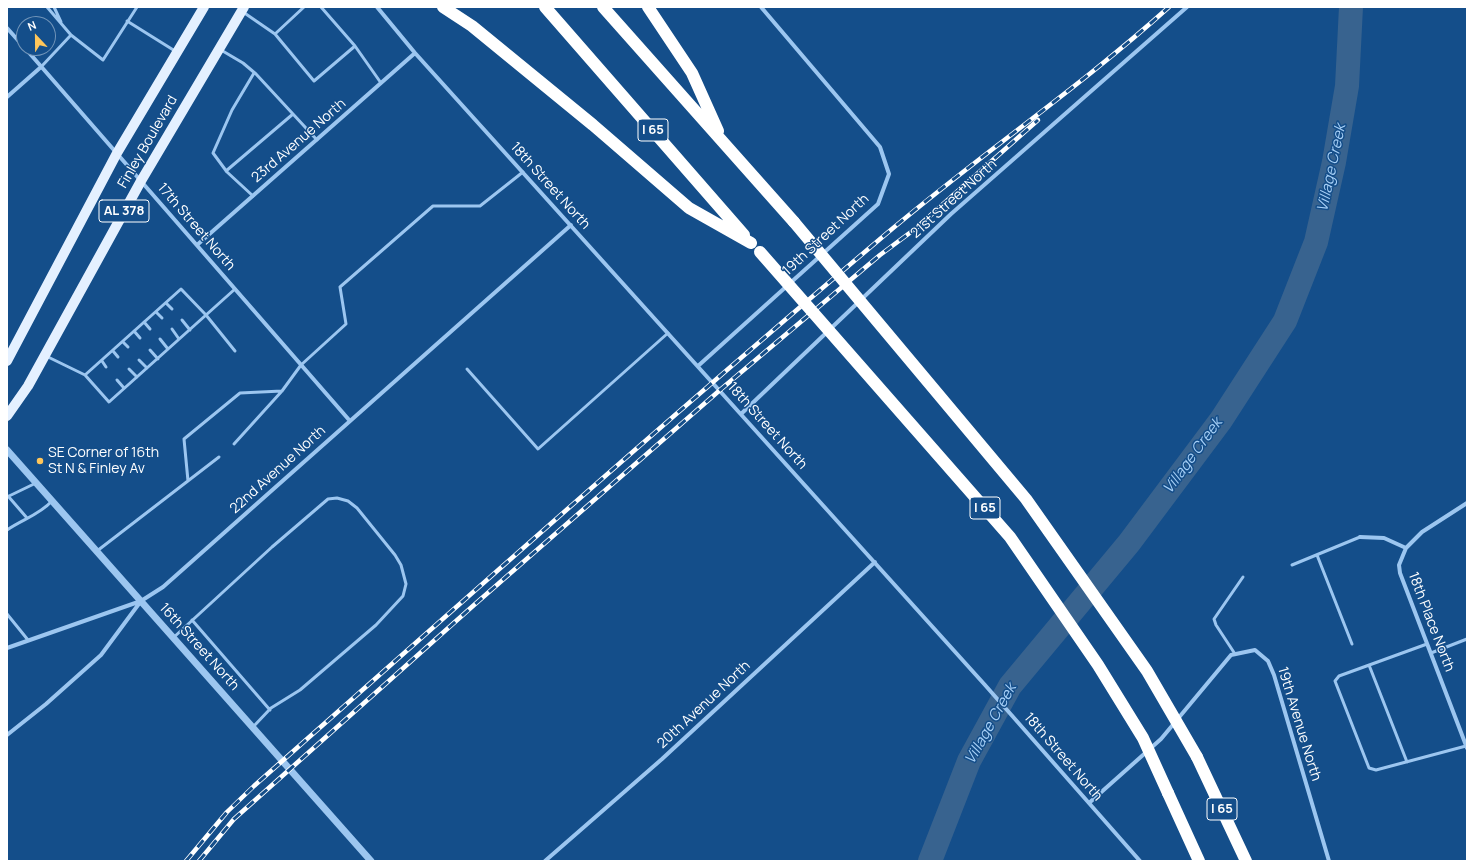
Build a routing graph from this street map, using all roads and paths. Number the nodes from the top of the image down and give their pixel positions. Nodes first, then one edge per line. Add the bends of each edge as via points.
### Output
1 (47, 7) edge
2 (54, 7) edge
3 (137, 7) edge
4 (204, 7) edge
5 (304, 7) edge
6 (322, 7) edge
7 (377, 7) edge
8 (443, 7) edge
9 (546, 7) edge
10 (603, 7) edge
11 (648, 7) edge
12 (761, 7) edge
13 (1187, 7) edge
14 (243, 9) edge
15 (127, 21) junction
16 (62, 24) junction
17 (7, 28) edge
18 (275, 34) junction
19 (71, 35) junction
20 (16, 39) edge
21 (355, 46) junction
22 (219, 49) junction
23 (178, 53) junction
24 (415, 53) junction
25 (32, 56) edge
26 (41, 66) junction
27 (254, 73) junction
28 (382, 83) junction
29 (7, 97) edge
30 (293, 114) junction
31 (317, 140) junction
32 (722, 141) junction
33 (117, 153) junction
34 (226, 171) junction
35 (523, 172) junction
36 (141, 181) junction
37 (253, 196) junction
38 (570, 225) junction
39 (751, 243) junction
40 (197, 245) junction
41 (235, 289) junction
42 (166, 303) junction
43 (172, 308) dead end
44 (156, 312) junction
45 (206, 315) junction
46 (162, 318) dead end
47 (182, 320) dead end
48 (144, 322) junction
49 (150, 329) dead end
50 (172, 329) dead end
51 (190, 330) junction
52 (134, 332) junction
53 (668, 333) junction
54 (140, 338) dead end
55 (160, 339) dead end
56 (180, 339) junction
57 (123, 342) junction
58 (128, 347) dead end
59 (168, 349) junction
60 (150, 350) dead end
61 (113, 351) junction
62 (235, 351) dead end
63 (45, 355) junction
64 (118, 357) dead end
65 (158, 359) junction
66 (139, 360) dead end
67 (7, 361) edge
68 (102, 362) junction
69 (301, 365) junction
70 (698, 366) junction
71 (106, 367) dead end
72 (147, 368) junction
73 (129, 369) dead end
74 (467, 369) dead end
75 (85, 375) junction
76 (137, 377) junction
77 (117, 380) dead end
78 (124, 388) junction
79 (282, 392) junction
80 (741, 414) junction
81 (7, 416) edge
82 (350, 420) junction
83 (234, 444) dead end
84 (7, 450) edge
85 (219, 457) dead end
86 (188, 481) junction
87 (36, 483) junction
88 (8, 496) edge
89 (52, 501) junction
90 (1467, 503) edge
91 (27, 518) junction
92 (7, 530) edge
93 (1360, 537) joint
94 (1406, 548) junction
95 (96, 551) junction
96 (1317, 555) junction
97 (875, 562) junction
98 (1292, 564) dead end
99 (1243, 576) dead end
100 (141, 601) junction
101 (7, 614) edge
102 (192, 620) junction
103 (173, 638) junction
104 (1467, 639) edge
105 (28, 640) junction
106 (1352, 644) dead end
107 (1427, 644) junction
108 (7, 648) edge
109 (1431, 653) junction
110 (1235, 654) junction
111 (1369, 665) junction
112 (270, 710) junction
113 (252, 727) junction
114 (7, 735) edge
115 (1467, 747) edge
116 (1407, 762) junction
117 (1089, 803) junction
118 (371, 861) edge
119 (545, 861) edge
120 (1140, 861) edge
121 (1200, 861) edge
122 (1246, 861) edge
123 (1329, 861) edge

1 - 16 lane
2 - 16 lane
3 - 15 lane
4 - 23 main road, Finley Boulevard / AL 378
5 - 18 lane
6 - 21 lane
7 - 24 street, 18th Street North
8 - 39 highway via 472,26 689,208
9 - 39 highway, I 65
10 - 32 highway, I 65
11 - 32 highway via 692,73
12 - 70 street, 19th Street North via 880,147 889,174 878,204
13 - 80 street, 21st Street North via 951,214
14 - 18 lane
14 - 22 main road, Finley Boulevard / AL 378
15 - 19 lane via 103,60
15 - 23 lane
16 - 19 lane
17 - 20 street, 17th Street North
18 - 21 lane via 314,81
19 - 26 lane
21 - 28 lane
22 - 27 lane via 244,63
22 - 36 main road, Finley Boulevard / AL 378
23 - 33 main road, Finley Boulevard / AL 378
24 - 28 street, 23rd Avenue North
24 - 35 street, 18th Street North
25 - 26 street, 17th Street North
26 - 29 street
26 - 33 street, 17th Street North
27 - 30 lane
27 - 34 lane via 232,110 213,153
28 - 31 street, 23rd Avenue North
30 - 31 lane
30 - 34 lane
31 - 37 street, 23rd Avenue North
32 - 122 highway, I 65, bridge via 794,222 1026,500 1146,671 1197,757
33 - 36 street, 17th Street North
33 - 67 main road, Finley Boulevard / AL 378
34 - 37 lane
35 - 38 street, 18th Street North
35 - 69 lane via 480,206 433,206 421,216 340,287 346,324
36 - 40 street, 17th Street North
36 - 63 main road, Finley Boulevard / AL 378
37 - 40 street, 23rd Avenue North
38 - 53 street, 18th Street North
38 - 82 street, 22nd Avenue North
39 - 121 highway, I 65, bridge via 1010,537 1098,665 1143,738
40 - 41 street, 17th Street North
41 - 45 lane
41 - 69 street, 17th Street North
42 - 43 lane
42 - 44 lane
42 - 45 lane via 181,289
44 - 46 lane
44 - 48 lane
45 - 51 lane
45 - 62 lane
47 - 51 lane
48 - 49 lane
48 - 52 lane
50 - 56 lane
51 - 56 lane
52 - 54 lane
52 - 57 lane
53 - 70 street, 18th Street North
53 - 74 lane via 538,449
55 - 59 lane
56 - 59 lane
57 - 58 lane
57 - 61 lane
59 - 65 lane
60 - 65 lane
61 - 64 lane
61 - 68 lane
63 - 75 lane
63 - 81 main road, Finley Boulevard / AL 378
65 - 72 lane
66 - 72 lane
68 - 71 lane
68 - 75 lane
69 - 79 lane
69 - 82 street, 17th Street North
70 - 80 street, 18th Street North
72 - 76 lane
73 - 76 lane
75 - 78 lane via 109,402
76 - 78 lane
77 - 78 lane
79 - 83 lane
79 - 86 lane via 240,393 184,439
80 - 97 street, 18th Street North
82 - 100 street, 22nd Avenue North via 163,588
84 - 87 street, 16th Street North
85 - 86 lane
86 - 95 lane
87 - 88 lane
87 - 89 street, 16th Street North
88 - 91 lane
89 - 91 lane via 43,512
89 - 95 street, 16th Street North
90 - 94 street via 1422,532
91 - 92 lane
93 - 94 street via 1384,538
93 - 96 lane
94 - 107 street, 18th Place North via 1399,565 1400,573
95 - 100 street, 16th Street North
96 - 98 lane
96 - 106 lane
97 - 117 street, 18th Street North
97 - 119 street, 20th Avenue North via 662,759
99 - 110 lane via 1214,619
100 - 103 street, 16th Street North
100 - 105 street
100 - 114 street, 22nd Avenue North via 102,655
101 - 105 lane
102 - 103 lane
102 - 112 lane
102 - 112 lane via 328,499 348,501 357,508 401,565 406,584 403,596 376,625 300,690
103 - 113 street, 16th Street North
104 - 109 lane
105 - 108 street
107 - 109 street, 18th Place North
107 - 111 lane
109 - 115 street, 18th Place North
110 - 117 street via 1231,655 1161,739
110 - 123 street, 19th Avenue North via 1255,650 1268,660
111 - 116 lane
111 - 116 lane via 1339,676 1336,682 1369,768 1376,770
112 - 113 lane
113 - 118 street, 16th Street North
115 - 116 lane
117 - 120 street, 18th Street North

